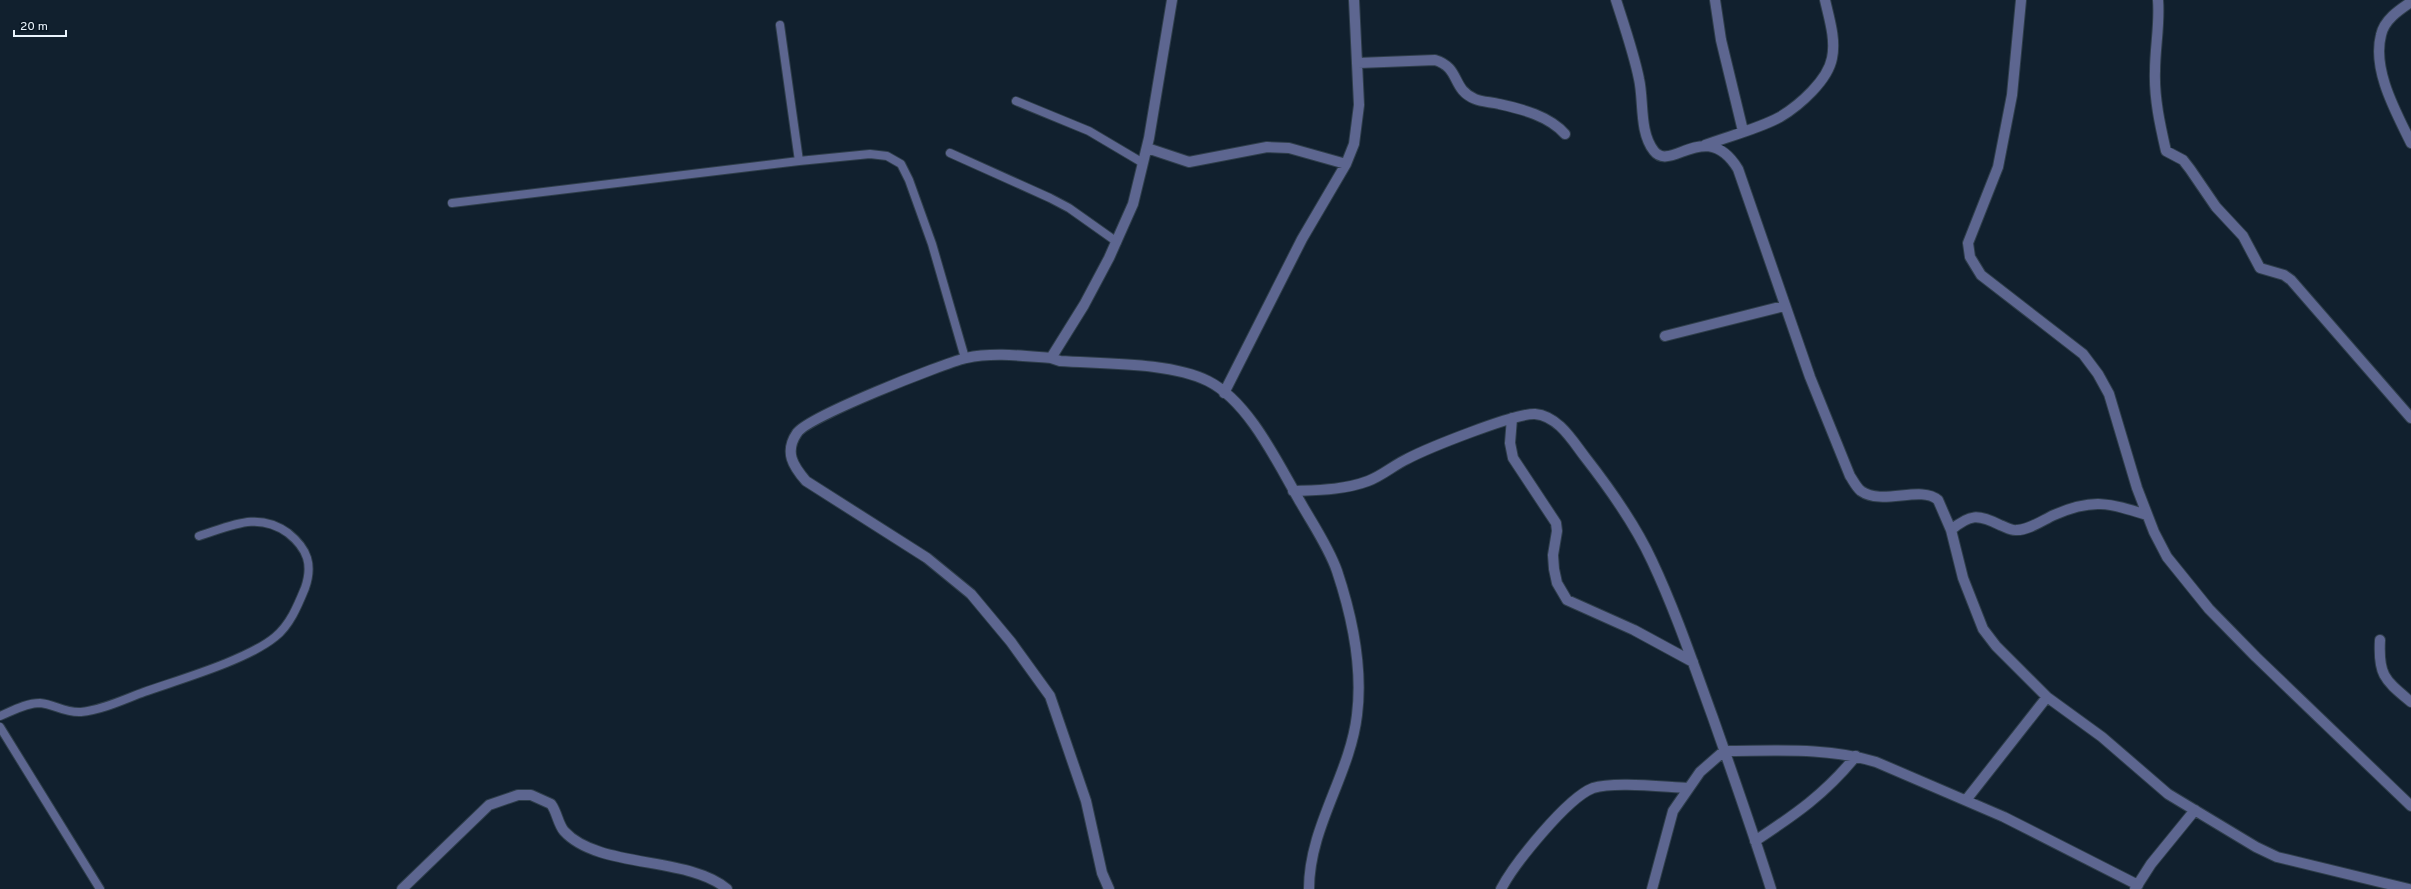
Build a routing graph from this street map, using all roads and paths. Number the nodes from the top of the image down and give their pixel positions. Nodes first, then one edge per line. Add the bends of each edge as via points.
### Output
1 (1172, 0) edge
2 (1354, 0) edge
3 (1616, 0) edge
4 (1715, 0) edge
5 (1825, 0) edge
6 (2021, 0) edge
7 (2158, 0) edge
8 (2411, 2) edge
9 (780, 25) dead end
10 (1358, 63) junction
11 (1016, 101) dead end
12 (1743, 131) junction
13 (1565, 134) dead end
14 (2411, 143) edge
15 (1705, 145) junction
16 (1147, 148) junction
17 (950, 153) dead end
18 (799, 161) junction
19 (1143, 163) junction
20 (1346, 164) junction
21 (452, 203) dead end
22 (1117, 242) junction
23 (1784, 306) junction
24 (1666, 336) dead end
25 (965, 358) junction
26 (1051, 358) junction
27 (1224, 393) junction
28 (1512, 418) junction
29 (2411, 418) edge
30 (1293, 491) junction
31 (2147, 515) junction
32 (1951, 530) junction
33 (199, 536) dead end
34 (2380, 640) dead end
35 (1693, 662) junction
36 (2047, 696) junction
37 (2411, 702) edge
38 (0, 716) edge
39 (0, 727) edge
40 (1724, 751) junction
41 (1856, 756) junction
42 (1688, 788) junction
43 (1966, 800) junction
44 (2411, 806) edge
45 (2195, 810) junction
46 (1756, 841) junction
47 (2136, 887) edge
48 (100, 889) edge
49 (402, 889) edge
50 (727, 889) edge
51 (1109, 889) edge
52 (1309, 889) edge
53 (1501, 889) edge
54 (1652, 889) edge
55 (1771, 889) edge
56 (2409, 889) edge

1 - 16 street
2 - 10 street
3 - 15 street via 1639,79 1644,122 1654,151 1659,155 1670,156
4 - 12 street via 1721,40
5 - 12 street via 1834,41 1828,70 1800,102 1780,116
6 - 31 street via 2012,95 1998,167 1968,243 1970,257 1980,274 2083,354 2098,374 2109,394
7 - 29 street via 2160,23 2155,71 2157,103 2166,151 2183,160 2216,207 2243,236 2260,268 2284,275 2291,280
8 - 14 street via 2392,15 2381,34 2379,50 2386,84
9 - 18 lane
10 - 13 street via 1435,60 1452,69 1464,92 1476,99 1546,119
10 - 20 street via 1358,126
11 - 19 lane via 1089,131
12 - 15 street
15 - 23 street via 1729,155 1738,169
16 - 19 street
16 - 20 street via 1189,162 1267,147 1289,148
17 - 22 lane via 1069,208
18 - 21 lane
18 - 25 lane via 870,154 886,156 901,164 932,244
19 - 22 street via 1133,204
20 - 27 street via 1302,239
22 - 26 street via 1084,305
23 - 24 street
23 - 32 street via 1847,469 1860,490 1869,495 1882,497 1925,495 1937,498
25 - 26 street
25 - 51 street via 920,374 814,419 797,432 791,445 791,460 806,481 927,558 971,594 1011,642 1050,696 1086,801 1102,873
26 - 27 street via 1060,361 1162,369 1208,381
27 - 30 street via 1241,409 1265,441
28 - 30 street via 1407,459 1370,480 1346,488
28 - 35 street via 1536,414 1548,418 1564,429 1594,467 1652,561
28 - 35 street via 1510,443 1513,458 1556,523 1553,555 1561,593 1576,605 1634,630
30 - 52 street via 1336,569 1346,600 1359,674 1357,716 1342,768 1312,851
31 - 32 street via 2115,505 2091,503 2055,514 2018,530 2011,530 1986,518 1976,517 1965,518
31 - 44 street via 2167,557 2209,609
32 - 36 street via 1963,578 1983,629 1996,646
33 - 38 lane via 255,520 277,525 295,539 309,561 310,574 300,601 277,636 264,646 216,666 111,704 82,712 64,711 41,703 30,704
34 - 37 street via 2379,662 2383,675
35 - 40 street
36 - 43 street
36 - 45 street via 2102,737 2168,794
39 - 48 lane
40 - 41 street via 1812,751
40 - 42 street via 1710,762
40 - 46 street
41 - 43 street via 1890,767
41 - 46 street via 1819,797
42 - 53 street via 1607,785 1593,788 1579,796 1562,813 1511,871
42 - 54 street via 1673,811
43 - 47 street via 2004,817
45 - 47 street via 2151,864
45 - 56 street via 2215,824 2277,857
46 - 55 street
49 - 50 street via 489,805 518,795 531,795 551,804 563,830 573,839 589,847 621,857 700,874 718,881

